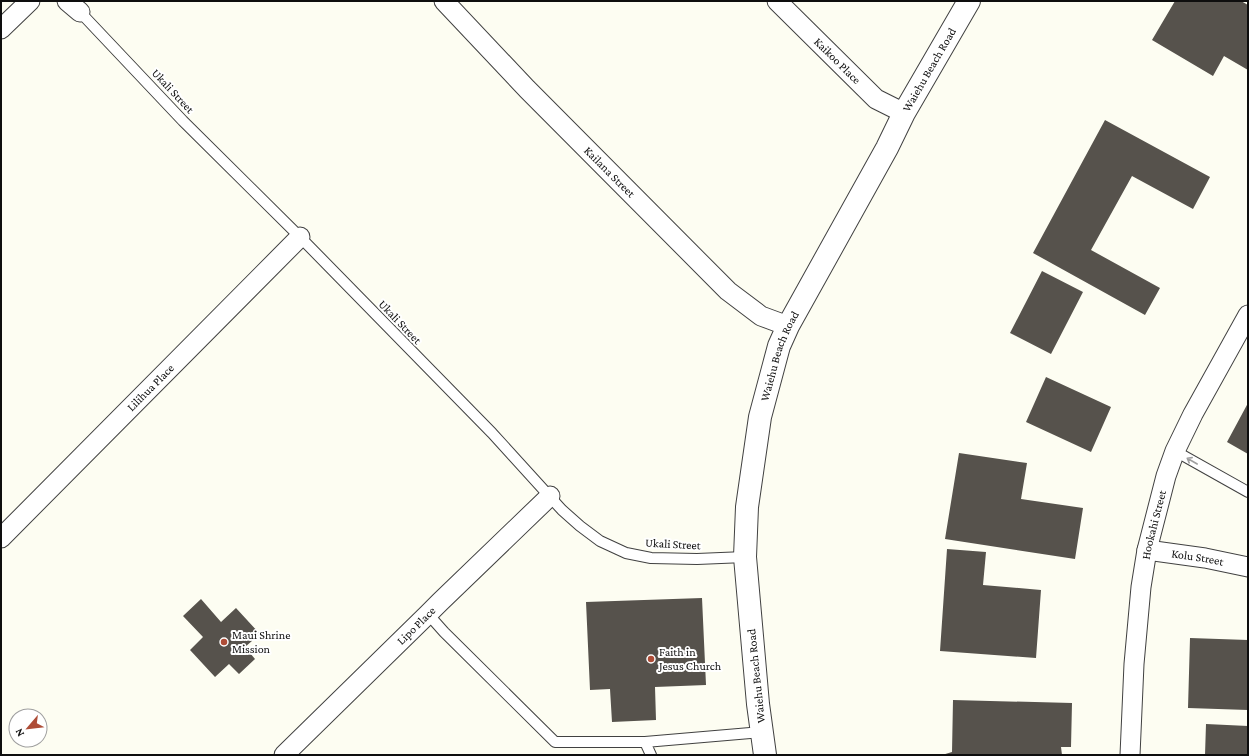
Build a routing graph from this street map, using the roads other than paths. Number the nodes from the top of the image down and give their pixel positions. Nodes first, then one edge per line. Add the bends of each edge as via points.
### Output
1 (30, 1) edge
2 (444, 1) edge
3 (777, 1) edge
4 (969, 1) edge
5 (74, 6) edge
6 (1, 29) edge
7 (904, 113) junction
8 (300, 238) junction
9 (1248, 315) edge
10 (788, 326) junction
11 (1175, 451) junction
12 (1248, 492) edge
13 (550, 496) junction
14 (1, 538) edge
15 (1147, 550) junction
16 (745, 557) junction
17 (1248, 567) edge
18 (428, 614) junction
19 (762, 732) junction
20 (645, 742) junction
21 (284, 755) edge
22 (651, 755) edge
23 (765, 755) edge
24 (1130, 755) edge

1 - 6 street
2 - 10 street, Kailana Street via 527,90 728,292 760,316
3 - 7 street, Kaikoo Place via 876,99
4 - 7 street, Waiehu Beach Road
5 - 8 lane, Ukali Street via 183,121
7 - 10 street, Waiehu Beach Road
8 - 13 lane, Ukali Street via 492,433
8 - 14 street, Lilihua Place
9 - 11 street, Hookahi Street
10 - 16 street, Waiehu Beach Road via 779,346 760,417 747,508
12 -> 11 lane
11 - 15 street, Hookahi Street
13 - 16 lane, Ukali Street via 562,510 600,541 626,553 651,558
13 - 18 street, Lipo Place
15 - 17 street, Kolu Street
15 - 24 street, Hookahi Street via 1134,664
16 - 19 street, Waiehu Beach Road
18 - 20 lane via 555,742
18 - 21 street, Lipo Place
19 - 20 lane
19 - 23 street, Waiehu Beach Road
20 - 22 lane

